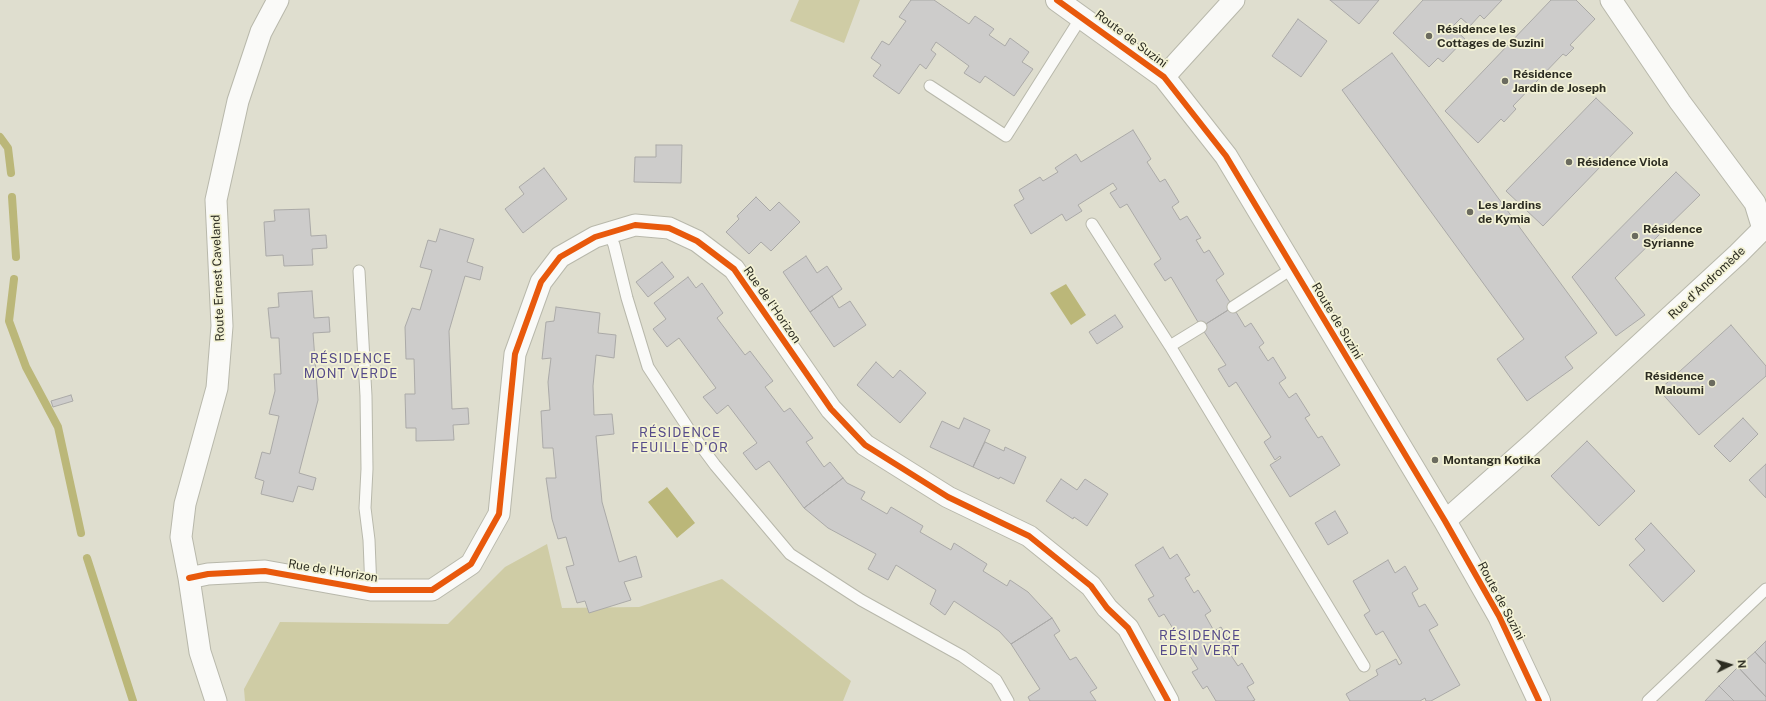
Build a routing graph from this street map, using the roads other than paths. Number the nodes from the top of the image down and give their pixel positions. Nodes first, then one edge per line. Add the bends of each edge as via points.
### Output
1 (278, 0) edge
2 (1057, 0) edge
3 (1234, 0) edge
4 (1611, 0) edge
5 (1081, 15) junction
6 (1164, 77) junction
7 (930, 86) dead end
8 (1092, 224) dead end
9 (1764, 231) edge
10 (609, 233) junction
11 (1293, 268) junction
12 (359, 271) dead end
13 (1233, 307) dead end
14 (1201, 326) dead end
15 (1170, 346) junction
16 (1445, 522) junction
17 (190, 578) junction
18 (371, 590) junction
19 (1766, 590) edge
20 (1364, 666) dead end
21 (216, 701) edge
22 (1008, 701) edge
23 (1168, 701) edge
24 (1539, 701) edge
25 (1648, 701) edge

1 - 17 street, Route Ernest Caveland via 261,32 238,101 216,200 222,326 217,388 185,504 181,537
2 - 5 street, Route de Suzini
3 - 6 street
4 - 9 street, Rue d'Andromède via 1680,102 1755,203
5 - 6 street, Route de Suzini
5 - 7 lane via 1006,136
6 - 11 street, Route de Suzini via 1226,156
8 - 15 lane
9 - 16 street, Rue d'Andromède
10 - 18 street, Rue de l'Horizon via 595,237 560,258 542,282 516,354 499,514 471,564 432,590
10 - 22 lane via 648,367 692,434 790,554 861,600 962,656 996,680
10 - 23 street, Rue de l'Horizon via 635,225 669,228 697,241 734,269 831,410 865,445 948,497 1029,536 1091,586 1107,608 1128,628
11 - 13 lane
11 - 16 street, Route de Suzini
12 - 18 lane via 366,396 366,508 370,540
14 - 15 lane
15 - 20 lane
16 - 24 street, Route de Suzini via 1499,616
17 - 18 street, Rue de l'Horizon via 208,574 265,571
17 - 21 street, Route Ernest Caveland via 200,652
19 - 25 lane

